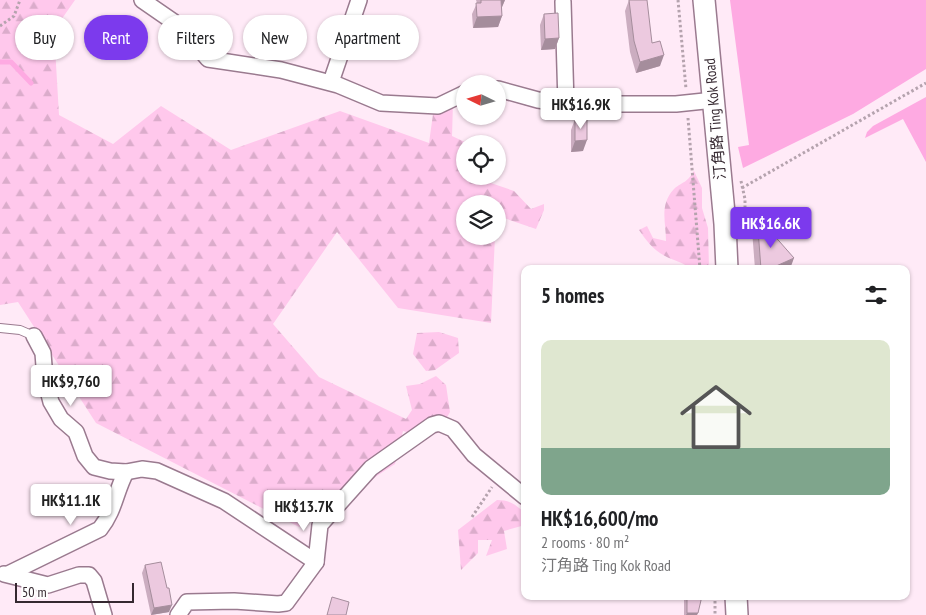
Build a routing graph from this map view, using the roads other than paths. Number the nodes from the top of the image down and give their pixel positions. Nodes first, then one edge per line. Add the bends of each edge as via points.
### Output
1 (142, 0) edge
2 (359, 0) edge
3 (704, 0) edge
4 (563, 2) dead end
5 (331, 82) junction
6 (506, 91) edge
7 (456, 97) edge
8 (714, 100) junction
9 (566, 104) junction
10 (727, 265) edge
11 (0, 328) edge
12 (34, 336) joint
13 (126, 472) junction
14 (521, 494) edge
15 (316, 562) junction
16 (4, 574) edge
17 (104, 615) edge
18 (178, 615) edge

1 - 5 street via 180,26 208,59 281,70
2 - 5 street
3 - 8 main road, 汀角路 Ting Kok Road
4 - 9 street
5 - 7 street via 381,103 438,106
6 - 9 street
8 - 9 street
8 - 10 main road, 汀角路 Ting Kok Road
11 - 12 lane via 20,330
12 - 13 street via 43,353 51,402 61,419 76,432 85,456 94,467
13 - 15 street via 142,469 157,472 224,501
13 - 16 street via 118,488 116,503 100,529
14 - 15 street via 474,455 452,429 438,423 426,427 371,468 320,525
15 - 18 street via 286,603 187,602
16 - 17 street via 48,585 89,575 94,581

